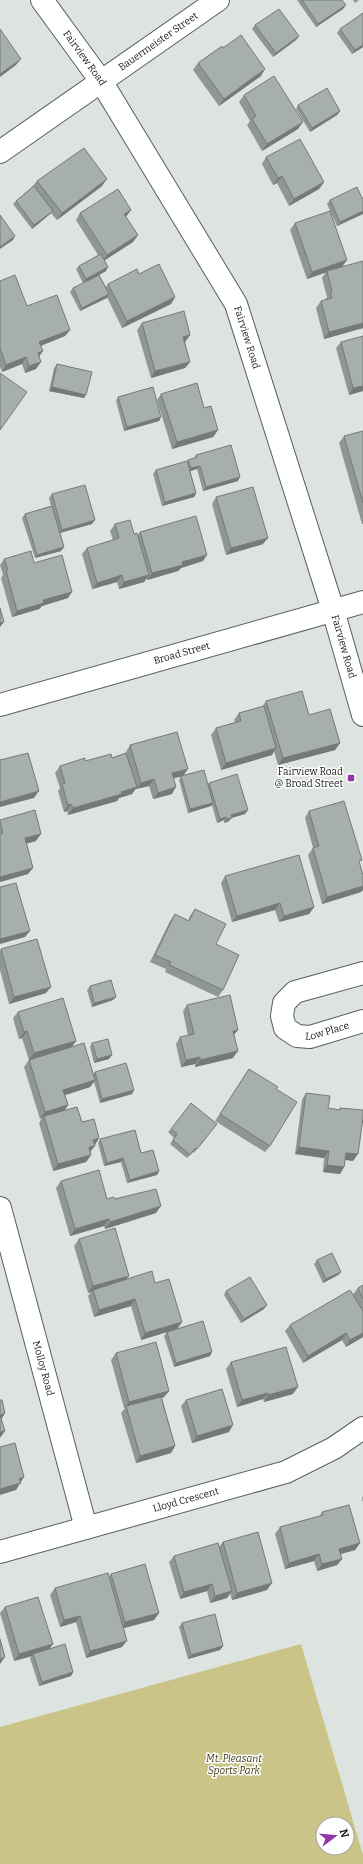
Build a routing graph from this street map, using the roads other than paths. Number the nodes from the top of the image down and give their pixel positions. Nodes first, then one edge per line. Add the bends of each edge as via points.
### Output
1 (42, 0) edge
2 (218, 0) edge
3 (101, 80) junction
4 (0, 152) edge
5 (363, 602) edge
6 (333, 610) junction
7 (0, 705) edge
8 (363, 715) edge
9 (363, 973) edge
10 (363, 1021) edge
11 (0, 1208) edge
12 (363, 1428) edge
13 (86, 1528) junction
14 (0, 1552) edge

1 - 3 street, Fairview Road
2 - 3 street, Bauermeister Street
3 - 4 street, Bauermeister Street
3 - 6 street, Fairview Road via 236,304
5 - 6 street, Broad Street
6 - 7 street, Broad Street
6 - 8 street, Fairview Road
9 - 10 street, Low Place via 295,992 284,1003 282,1016 285,1028 297,1036 310,1037
11 - 13 street, Molloy Road
12 - 13 street, Lloyd Crescent via 334,1448 286,1472
13 - 14 street, Lloyd Crescent

